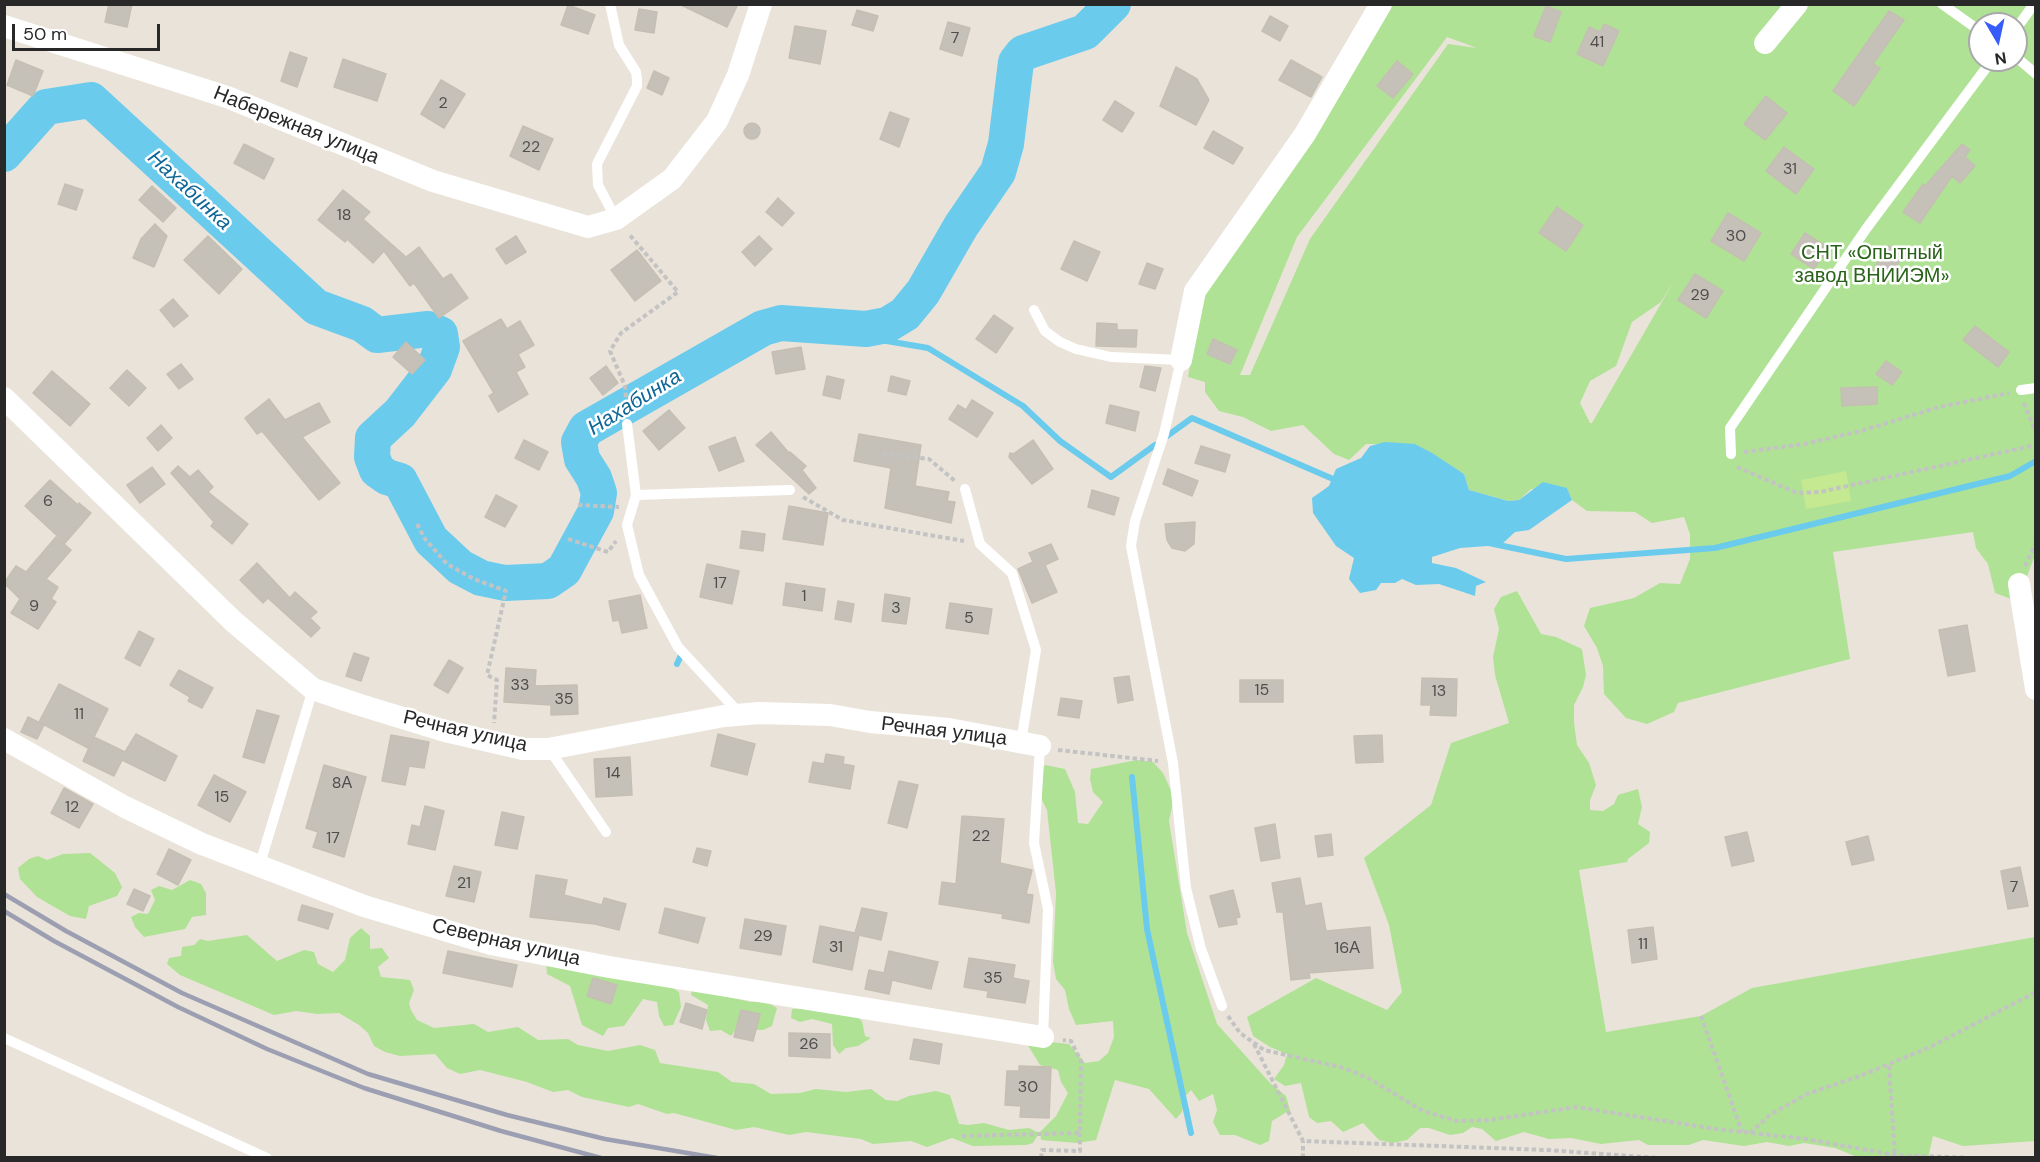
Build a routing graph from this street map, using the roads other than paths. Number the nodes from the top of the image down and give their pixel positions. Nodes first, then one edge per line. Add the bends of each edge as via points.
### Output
1 (610, 4) edge
2 (761, 4) edge
3 (1381, 4) edge
4 (1797, 4) edge
5 (1942, 4) edge
6 (1968, 22) edge
7 (4, 26) edge
8 (1765, 43) dead end
9 (1983, 72) edge
10 (616, 219) junction
11 (1034, 310) dead end
12 (1182, 360) junction
13 (2036, 388) edge
14 (2021, 394) road end
15 (4, 398) edge
16 (627, 420) road end
17 (1731, 454) road end
18 (965, 489) road end
19 (790, 490) road end
20 (636, 495) junction
21 (2019, 584) dead end
22 (313, 689) junction
23 (2036, 689) edge
24 (740, 715) junction
25 (4, 739) edge
26 (1031, 744) junction
27 (548, 749) junction
28 (606, 832) dead end
29 (259, 867) junction
30 (1221, 1006) road end
31 (1042, 1037) joint
32 (4, 1038) edge
33 (267, 1158) edge

1 - 10 lane via 619,45 638,79 597,164 598,185
2 - 10 street via 738,75 717,121 672,179
3 - 12 street via 1305,134 1195,291
4 - 8 street
5 - 6 lane
7 - 10 street, Набережная улица via 227,97 433,181 588,227
9 - 17 lane via 1866,229 1730,428
11 - 12 lane via 1045,331 1076,349 1111,357
12 - 30 lane via 1131,546 1173,763 1186,888
13 - 14 lane
15 - 22 street, Речная улица via 234,622
16 - 20 lane
18 - 26 lane via 980,544 1012,573 1036,650
19 - 20 lane
20 - 24 lane via 627,525 639,575 678,647
21 - 23 street
22 - 27 street, Речная улица via 445,731 523,749
22 - 29 lane
24 - 26 street, Речная улица via 830,715 949,729
24 - 27 street, Речная улица
25 - 29 street, Северная улица via 124,807
26 - 31 lane via 1034,843 1048,909
27 - 28 lane
29 - 31 street, Северная улица via 364,906 491,944 609,967
32 - 33 lane

